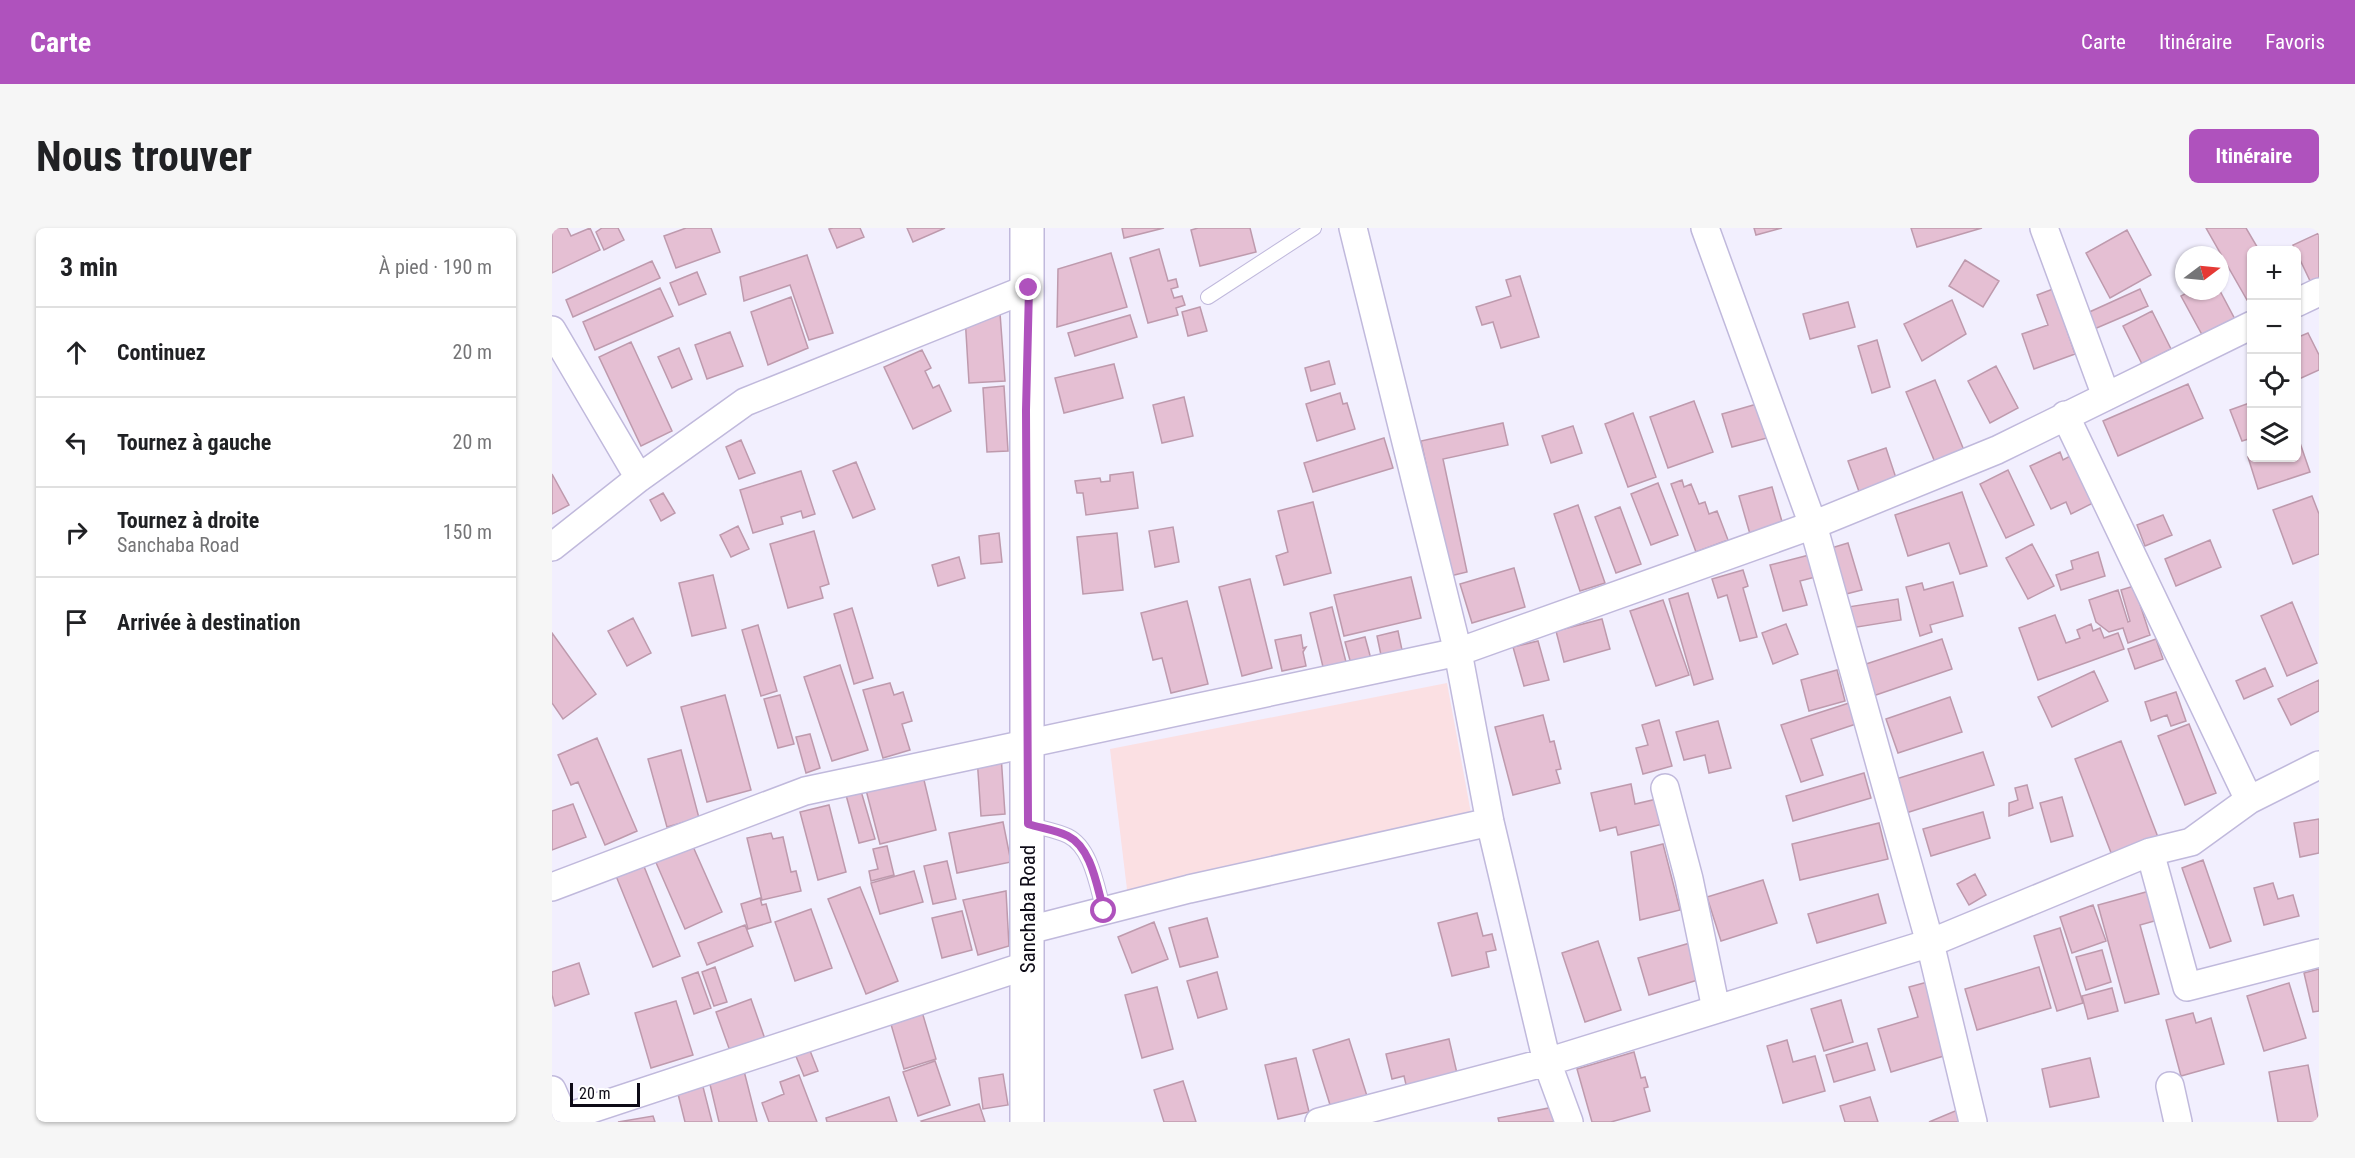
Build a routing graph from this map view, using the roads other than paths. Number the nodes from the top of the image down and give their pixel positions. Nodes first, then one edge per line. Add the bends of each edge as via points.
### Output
1 (1027, 228) edge
2 (1314, 228) edge
3 (1353, 228) edge
4 (1705, 228) edge
5 (2044, 228) edge
6 (1029, 288) junction
7 (2319, 292) edge
8 (1208, 297) dead end
9 (2301, 301) edge
10 (2247, 327) edge
11 (552, 330) edge
12 (2106, 396) junction
13 (2065, 415) junction
14 (639, 478) junction
15 (1813, 525) junction
16 (552, 547) edge
17 (1458, 652) junction
18 (1026, 745) junction
19 (2319, 765) edge
20 (1665, 788) dead end
21 (2249, 800) junction
22 (1490, 822) junction
23 (1028, 824) junction
24 (2150, 852) junction
25 (552, 887) edge
26 (1104, 911) junction
27 (1029, 930) junction
28 (1930, 943) junction
29 (2319, 953) edge
30 (1028, 965) junction
31 (1716, 1010) junction
32 (1547, 1062) junction
33 (2170, 1086) dead end
34 (552, 1090) edge
35 (565, 1120) edge
36 (1027, 1122) edge
37 (1319, 1122) edge
38 (1569, 1122) edge
39 (1973, 1122) edge
40 (2178, 1122) edge

1 - 6 street, Sanchaba Road
2 - 8 lane
3 - 17 street
4 - 15 street
5 - 12 street
6 - 14 street via 745,402
6 - 18 street, Sanchaba Road
7 - 9 street
10 - 12 street
11 - 14 street
12 - 13 street
13 - 15 street via 1997,450
13 - 21 street
14 - 16 street
15 - 17 street
15 - 28 street
17 - 18 street
17 - 22 street
18 - 23 street, Sanchaba Road
18 - 25 street via 806,791
19 - 21 street
20 - 31 street via 1689,879
21 - 24 street via 2192,842
22 - 26 street
22 - 32 street
23 - 26 lane via 1068,836 1079,844 1088,859
23 - 27 street, Sanchaba Road
24 - 28 street
24 - 29 street via 2187,987
26 - 27 street
27 - 30 street, Sanchaba Road
28 - 31 street
28 - 39 street
30 - 35 street
30 - 36 street, Sanchaba Road
31 - 32 street
32 - 37 street
32 - 38 street
33 - 40 street
34 - 35 street

